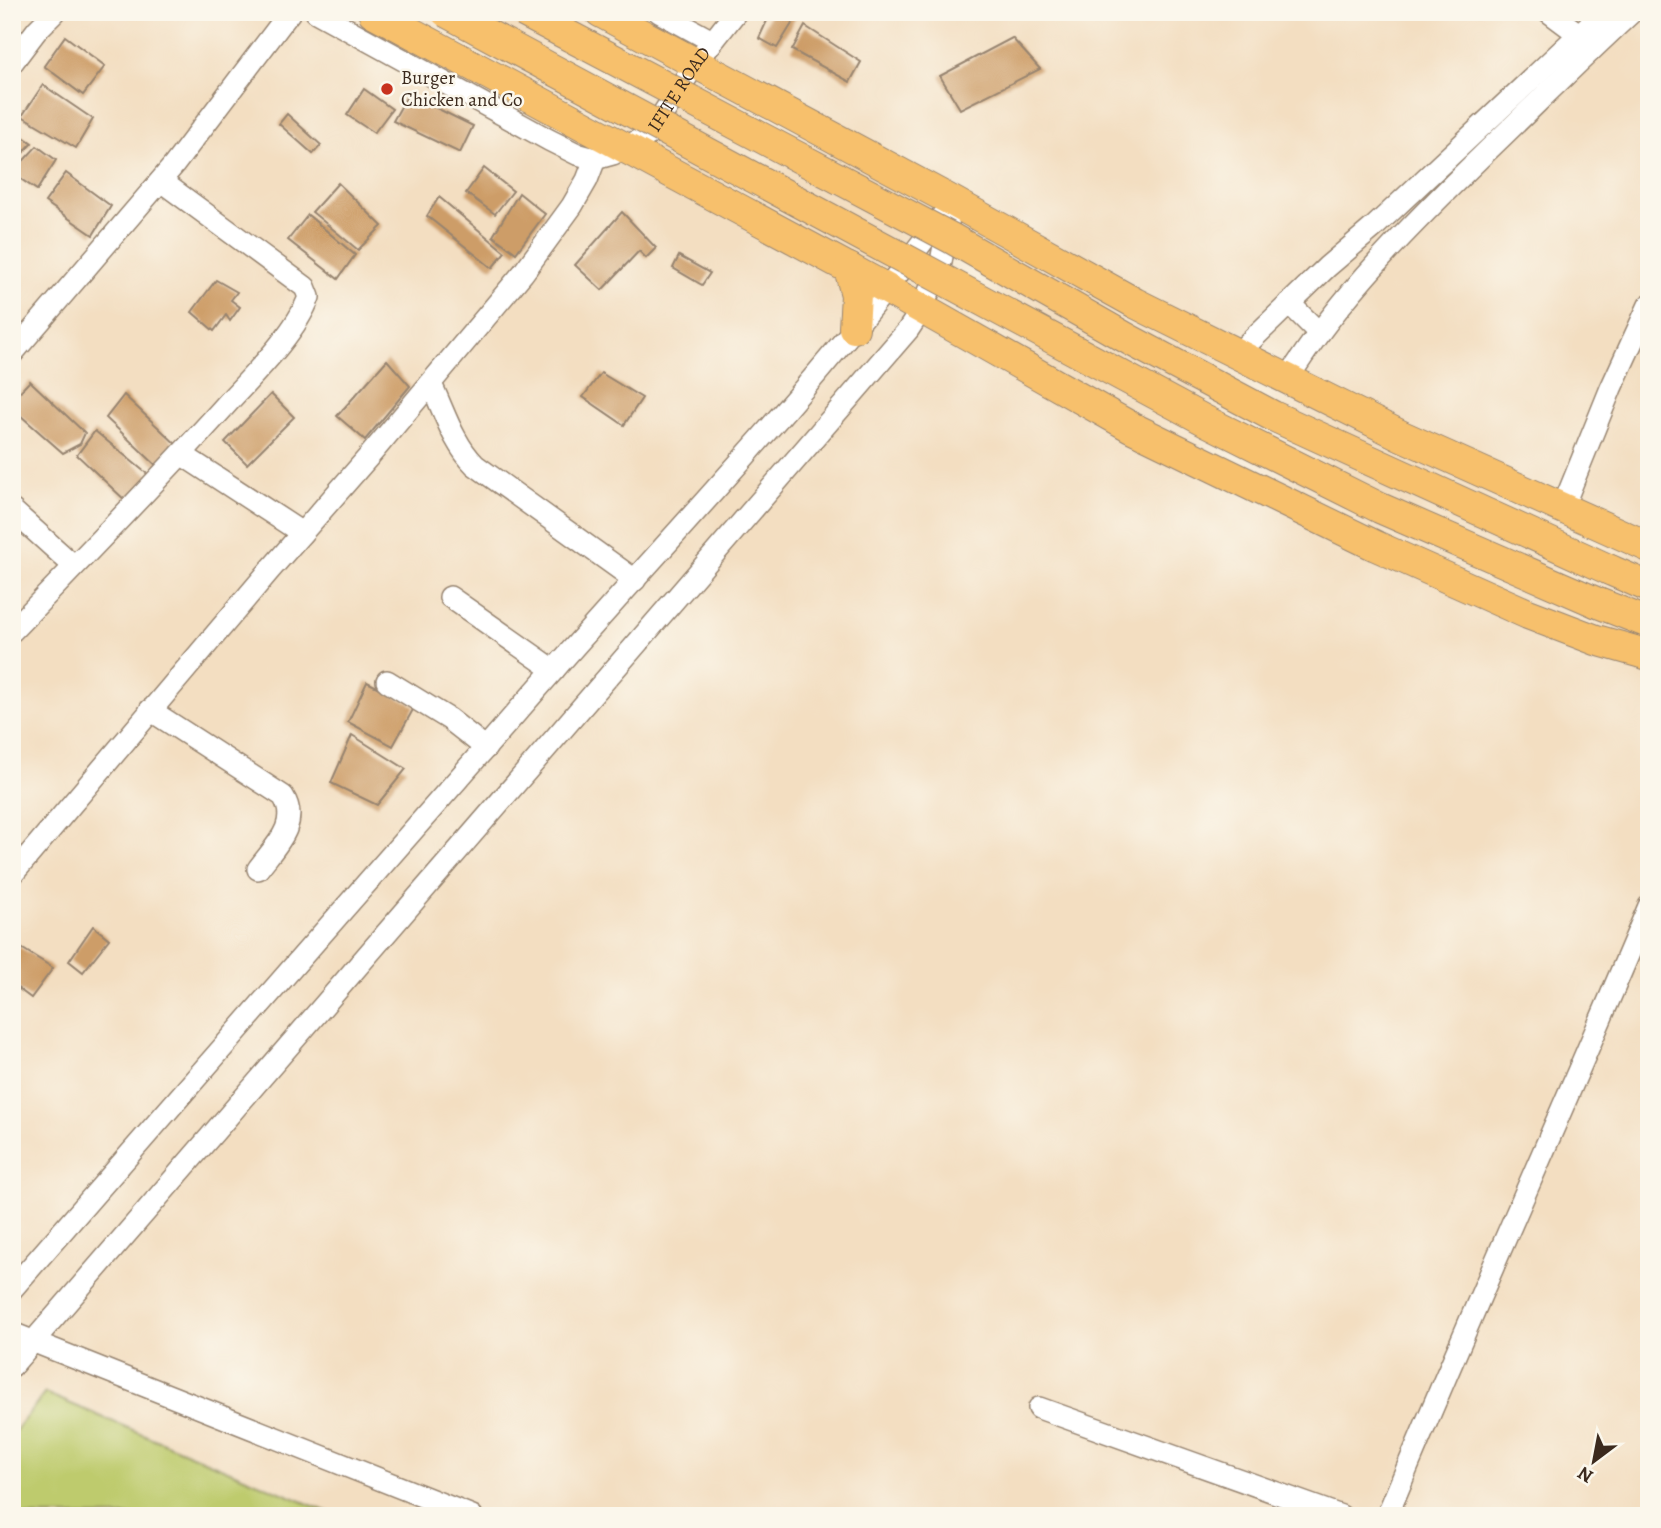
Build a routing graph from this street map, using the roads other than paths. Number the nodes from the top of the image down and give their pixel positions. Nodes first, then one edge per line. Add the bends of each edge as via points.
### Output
1 (55, 12) edge
2 (290, 12) edge
3 (316, 12) edge
4 (373, 12) edge
5 (446, 12) edge
6 (524, 12) edge
7 (600, 12) edge
8 (659, 12) edge
9 (736, 12) edge
10 (1549, 12) edge
11 (1603, 12) edge
12 (1632, 12) edge
13 (1587, 40) junction
14 (704, 53) junction
15 (12, 63) edge
16 (590, 130) junction
17 (637, 141) junction
18 (594, 159) junction
19 (161, 181) junction
20 (952, 201) junction
21 (1333, 262) junction
22 (849, 268) junction
23 (1358, 287) junction
24 (888, 289) junction
25 (1289, 303) junction
26 (1649, 305) edge
27 (922, 309) junction
28 (854, 328) junction
29 (1319, 333) junction
30 (12, 354) edge
31 (1237, 354) junction
32 (1287, 380) junction
33 (431, 384) junction
34 (181, 454) junction
35 (1562, 509) junction
36 (12, 510) edge
37 (302, 533) junction
38 (1649, 547) edge
39 (74, 566) junction
40 (635, 580) junction
41 (1649, 587) edge
42 (450, 597) dead end
43 (1649, 623) edge
44 (12, 631) edge
45 (1649, 655) edge
46 (554, 670) junction
47 (387, 681) dead end
48 (150, 710) junction
49 (486, 748) junction
50 (258, 869) dead end
51 (12, 875) edge
52 (1649, 906) edge
53 (12, 1289) edge
54 (12, 1333) edge
55 (33, 1342) junction
56 (12, 1366) edge
57 (1039, 1408) dead end
58 (431, 1508) edge
59 (472, 1516) edge
60 (1341, 1516) edge
61 (1387, 1516) edge

1 - 15 street
2 - 19 street
3 - 18 street via 577,155
4 - 16 highway
5 - 43 highway, bridge via 1206,421 1380,508
6 - 41 highway, bridge via 1273,416
7 - 14 highway
8 - 14 street
9 - 14 street, IFITE ROAD
10 - 13 street
11 - 13 street
12 - 13 street
13 - 21 street
13 - 23 street
14 - 17 street, IFITE ROAD
14 - 20 highway
16 - 17 highway
16 - 18 highway
17 - 18 street
17 - 22 highway via 657,165
18 - 33 street via 572,206
19 - 30 street
19 - 34 street via 305,287 309,297 274,351
20 - 24 street
20 - 27 street via 942,262
20 - 31 highway
21 - 23 street
21 - 25 street
22 - 24 highway
22 - 28 highway via 856,295
23 - 29 street
24 - 27 highway
24 - 28 street
25 - 29 street
25 - 31 street
26 - 35 street
27 - 45 highway via 1131,427 1331,525 1528,614
27 - 55 street
28 - 40 street
29 - 32 street
31 - 32 highway
32 - 35 highway
33 - 37 street
33 - 40 street via 466,457
34 - 37 street
34 - 39 street
35 - 38 highway
36 - 39 street
37 - 48 street
39 - 44 street
40 - 46 street
42 - 46 street
46 - 49 street
47 - 49 street
48 - 50 street via 283,796 290,808 289,822
48 - 51 street
49 - 53 street
52 - 61 street
54 - 55 street
55 - 56 street
55 - 58 street
57 - 60 street
58 - 59 street

